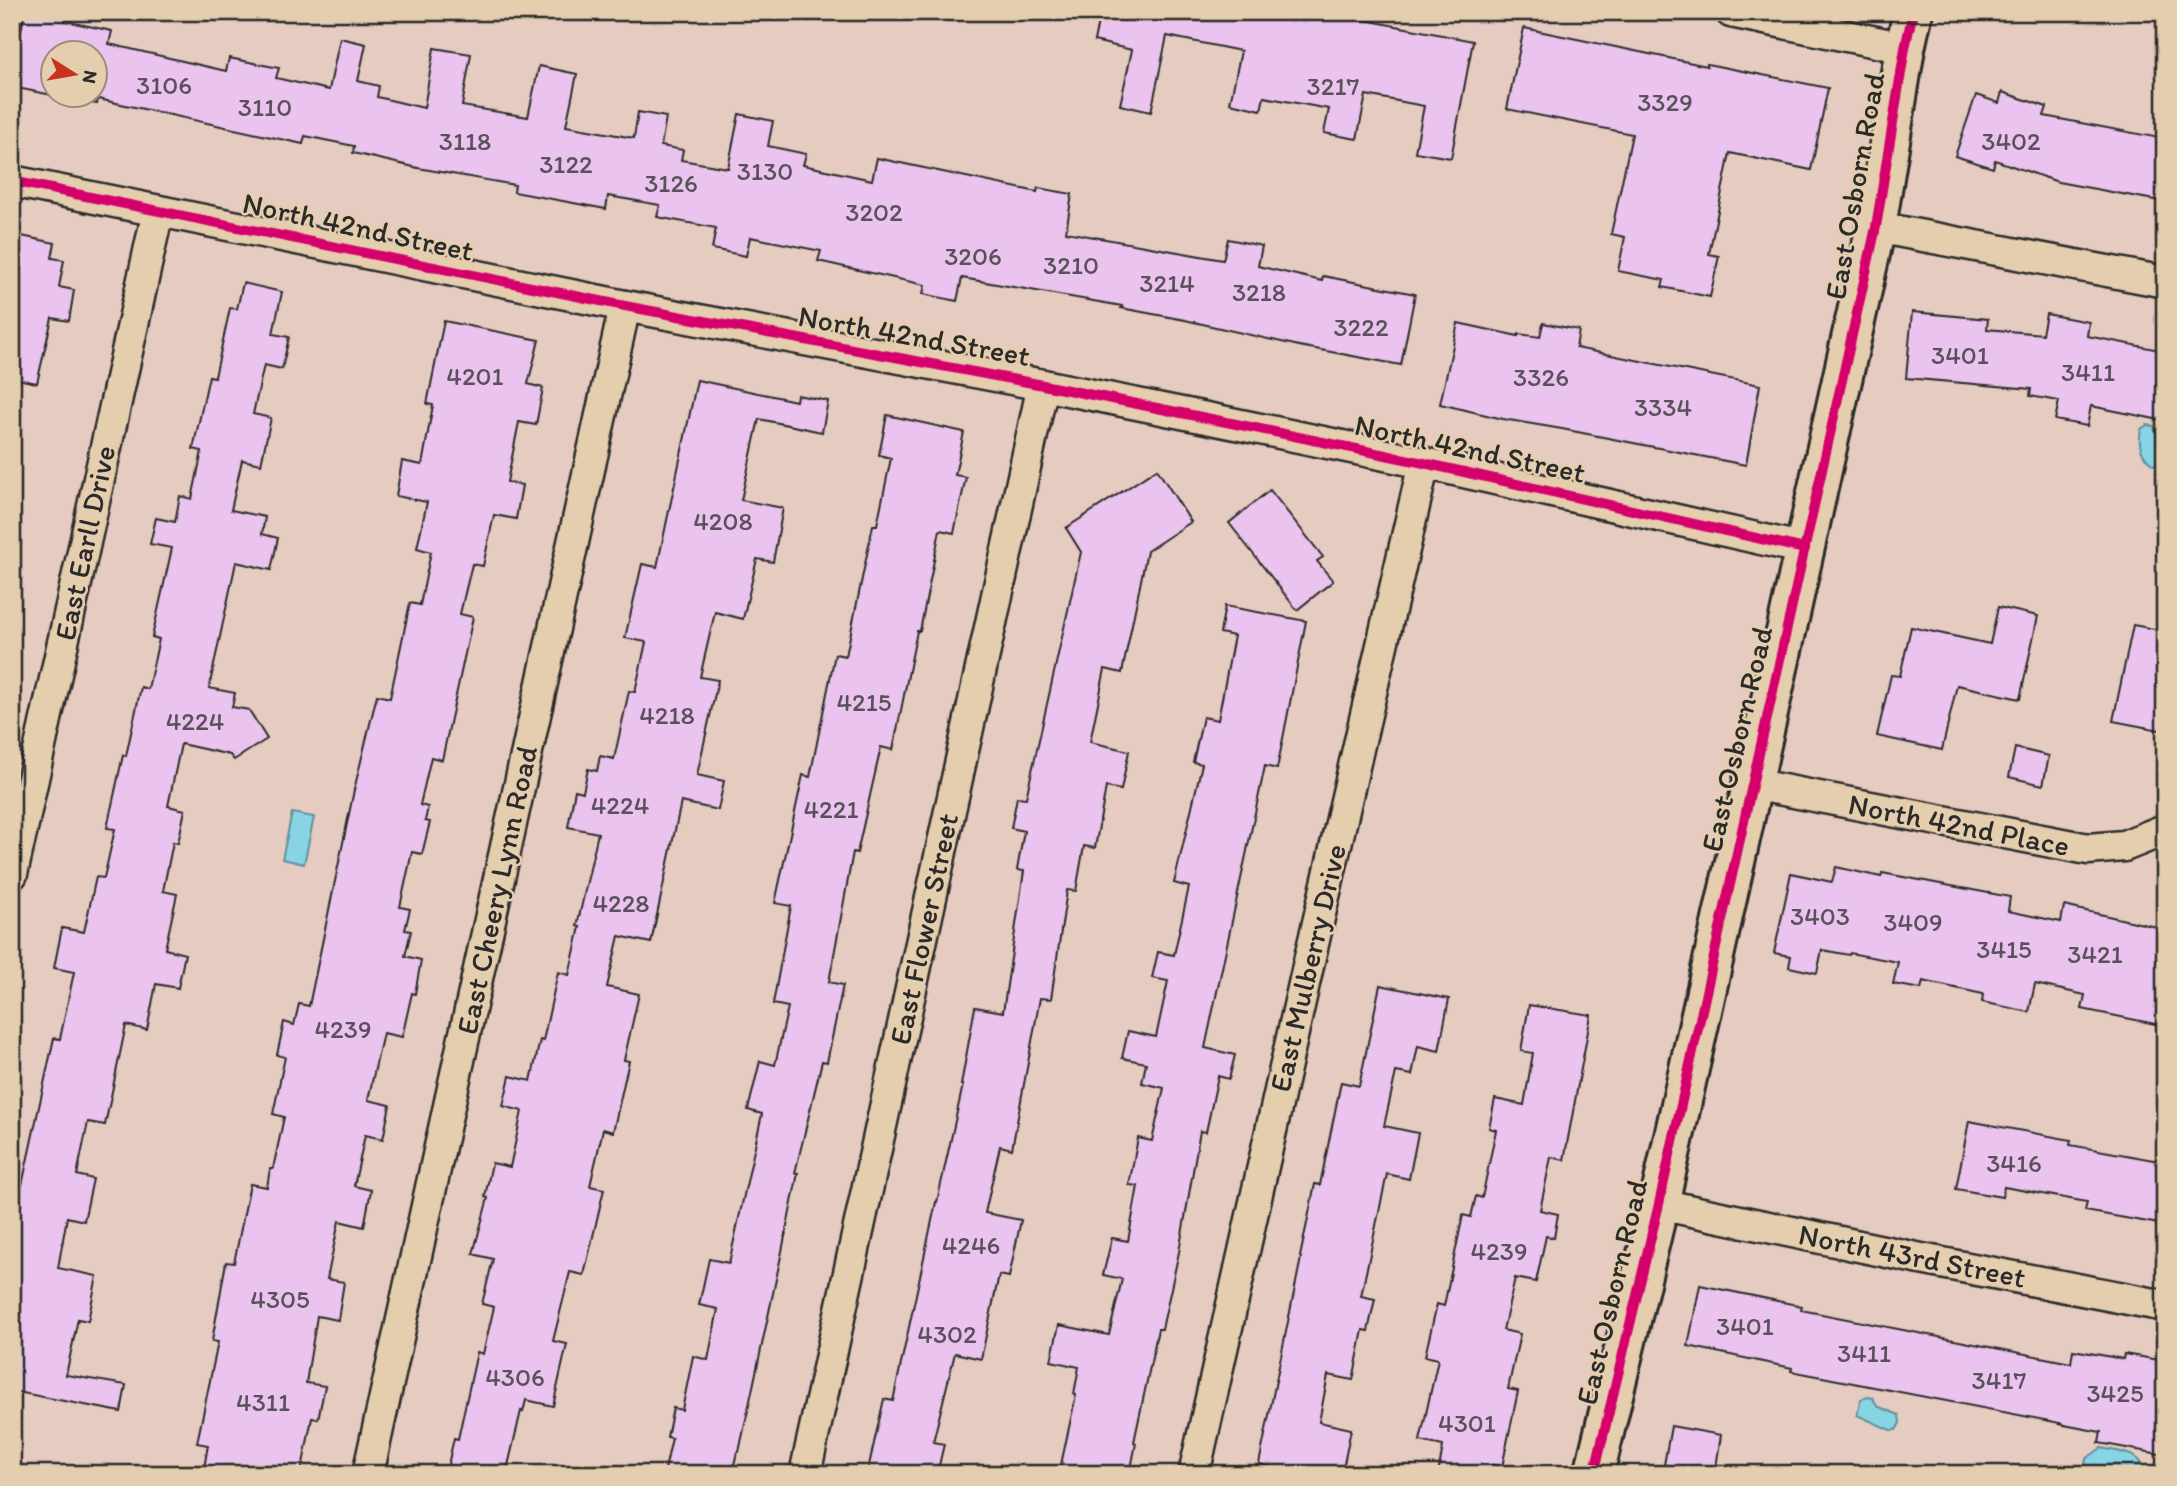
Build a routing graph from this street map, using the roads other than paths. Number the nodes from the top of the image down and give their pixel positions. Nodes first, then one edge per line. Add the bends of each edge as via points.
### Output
1 (1731, 12) edge
2 (1909, 30) edge
3 (12, 181) edge
4 (158, 211) junction
5 (1876, 227) junction
6 (2165, 282) edge
7 (625, 306) junction
8 (1043, 384) junction
9 (1424, 463) junction
10 (1805, 549) junction
11 (1752, 784) junction
12 (2164, 830) edge
13 (12, 874) edge
14 (1659, 1204) junction
15 (2165, 1306) edge
16 (368, 1474) edge
17 (804, 1474) edge
18 (1194, 1474) edge
19 (1594, 1474) edge

1 - 2 street
2 - 5 street, East Osborn Road
3 - 4 street, North 42nd Street
4 - 7 street, North 42nd Street
4 - 13 street, East Earll Drive
5 - 6 street
5 - 10 street, East Osborn Road
7 - 8 street, North 42nd Street
7 - 16 street, East Cheery Lynn Road
8 - 9 street, North 42nd Street
8 - 17 street, East Flower Street
9 - 10 street, North 42nd Street
9 - 18 street, East Mulberry Drive
10 - 11 street, East Osborn Road
11 - 12 street, North 42nd Place via 2088,849 2124,846
11 - 14 street, East Osborn Road
14 - 15 street, North 43rd Street
14 - 19 street, East Osborn Road

